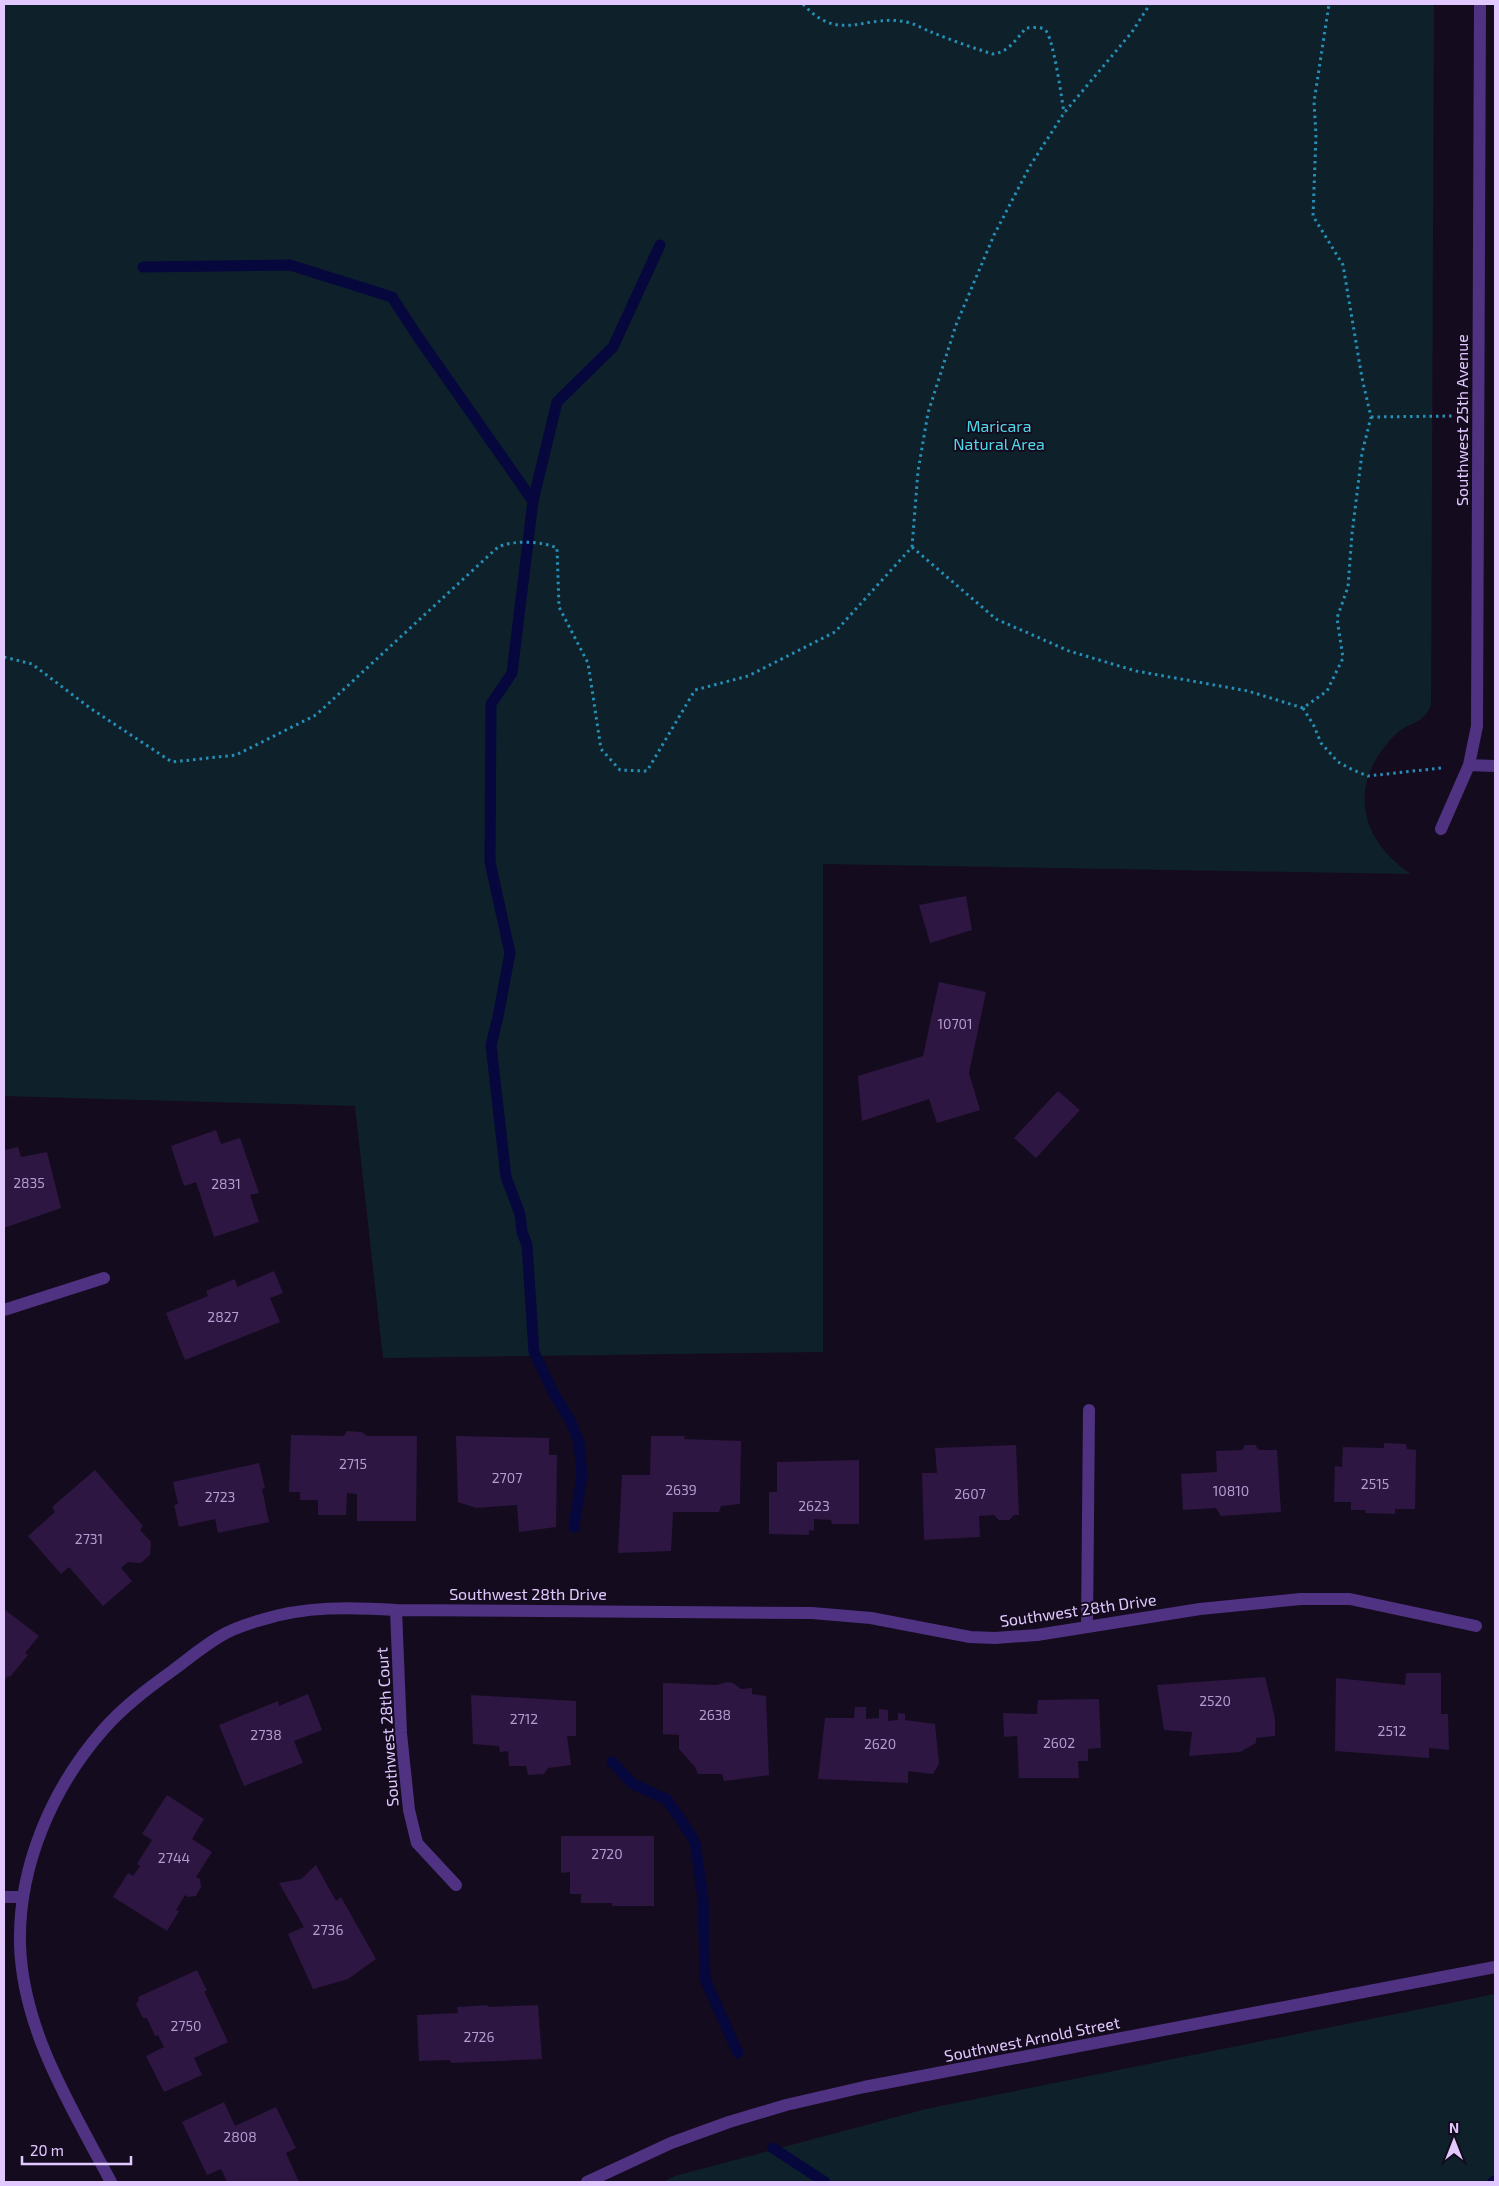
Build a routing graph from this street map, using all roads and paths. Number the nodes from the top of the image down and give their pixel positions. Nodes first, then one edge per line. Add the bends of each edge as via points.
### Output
1 (803, 4) edge
2 (1150, 4) edge
3 (1329, 4) edge
4 (1480, 4) edge
5 (1064, 113) junction
6 (1478, 416) junction
7 (1371, 417) junction
8 (912, 547) junction
9 (4, 657) edge
10 (1303, 708) junction
11 (1469, 765) junction
12 (1495, 766) edge
13 (1440, 828) dead end
14 (104, 1278) dead end
15 (4, 1310) edge
16 (1089, 1410) dead end
17 (396, 1610) junction
18 (1087, 1626) junction
19 (1476, 1626) dead end
20 (456, 1886) dead end
21 (4, 1897) edge
22 (22, 1898) junction
23 (1495, 1967) edge
24 (111, 2182) edge
25 (587, 2182) edge

1 - 5 path via 832,25 910,23 993,54 1009,47 1026,28 1045,30 1049,34
2 - 5 path via 1132,32
3 - 7 path via 1314,102 1313,216 1343,265
4 - 6 street, Southwest 25th Avenue
5 - 8 path via 1030,166 994,234 956,325 928,412 918,471
6 - 7 path
6 - 11 street, Southwest 25th Avenue via 1477,726
7 - 10 path via 1362,453 1348,588 1337,618 1343,658 1327,692
8 - 9 path via 835,632 748,676 695,690 647,771 620,770 600,749 588,663 559,607 556,548 548,544 505,543 498,547 316,715 236,755 172,762 90,708 32,664
8 - 10 path via 996,619 1069,651 1136,671 1248,692
10 - 11 path via 1321,743 1338,762 1368,776
11 - 12 street
11 - 13 street, Southwest 25th Avenue
14 - 15 street
16 - 18 street
17 - 18 street, Southwest 28th Drive via 812,1613 870,1618 995,1638
17 - 20 street, Southwest 28th Court via 401,1733 409,1810 417,1843
17 - 22 street, Southwest 28th Drive via 351,1607 306,1610 262,1620 220,1636 136,1697 103,1730 74,1767 51,1808 37,1843
18 - 19 street, Southwest 28th Drive via 1200,1609 1301,1599 1350,1599
21 - 22 street
22 - 24 street, Southwest 28th Drive via 20,1946 26,1990 38,2033 52,2072
23 - 25 street, Southwest Arnold Street via 786,2105 671,2143

